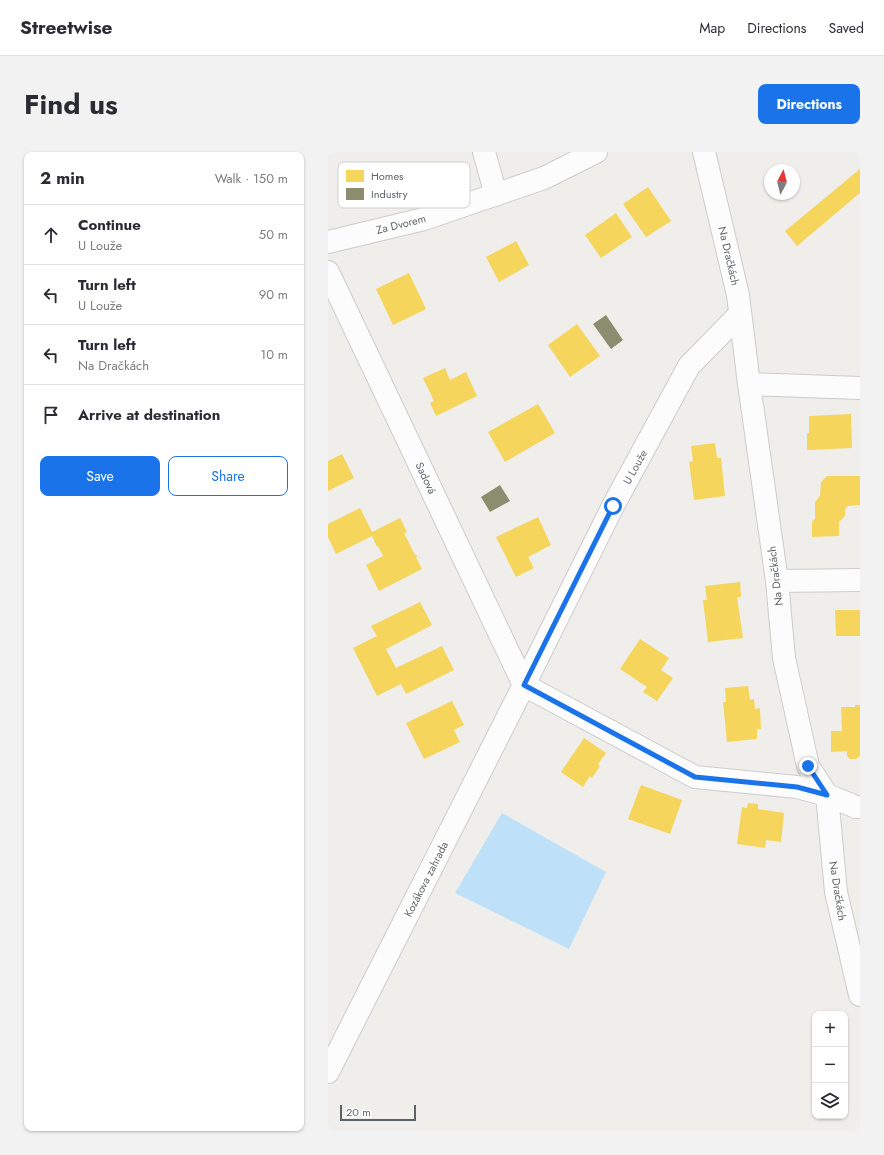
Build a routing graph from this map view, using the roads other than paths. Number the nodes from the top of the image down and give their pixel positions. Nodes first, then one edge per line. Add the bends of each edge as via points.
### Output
1 (484, 152) edge
2 (596, 152) edge
3 (704, 152) edge
4 (496, 194) junction
5 (470, 203) edge
6 (456, 208) edge
7 (328, 242) edge
8 (328, 272) edge
9 (740, 314) junction
10 (749, 384) junction
11 (860, 388) edge
12 (860, 580) edge
13 (776, 581) junction
14 (524, 685) junction
15 (827, 795) junction
16 (860, 807) edge
17 (860, 995) edge
18 (328, 1072) edge

1 - 4 street
2 - 4 street, Za Dvorem via 544,178
3 - 9 street, Na Dračkách via 738,295
4 - 5 street, Za Dvorem
6 - 7 street, Za Dvorem via 424,219
8 - 14 street, Sadová
9 - 10 street, Na Dračkách
9 - 14 street, U Louže via 689,366 613,506
10 - 11 street
10 - 13 street, Na Dračkách
12 - 13 street
13 - 15 street, Na Dračkách via 784,658 808,766
14 - 15 street via 695,777 797,787
14 - 18 street, Kozákova zahrada
15 - 16 street
15 - 17 street, Na Dračkách via 836,892

